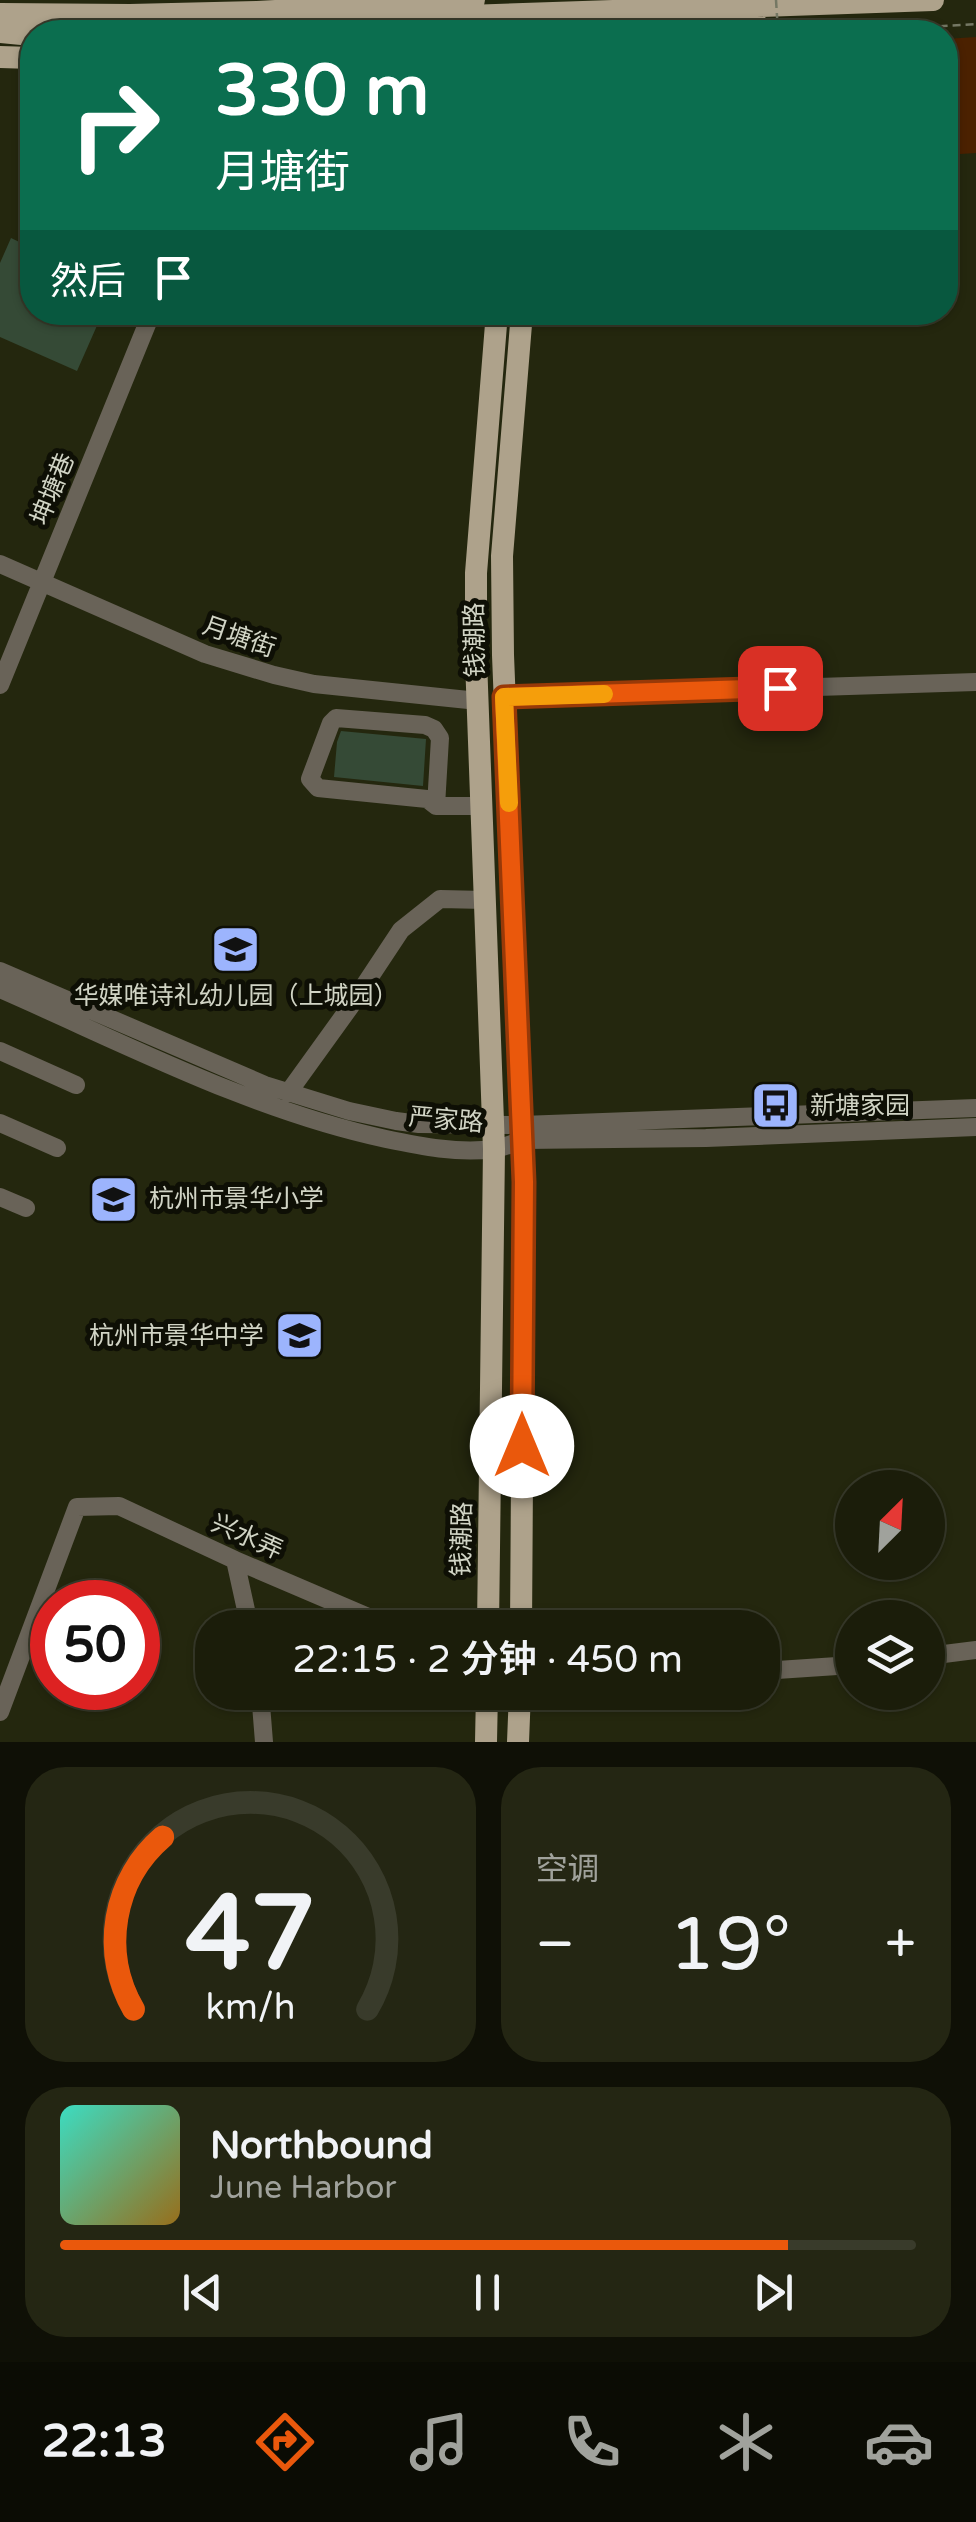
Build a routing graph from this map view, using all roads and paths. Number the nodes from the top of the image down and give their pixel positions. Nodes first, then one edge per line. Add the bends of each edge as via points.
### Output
1 (932, 0) edge
2 (469, 6) edge
3 (0, 14) edge
4 (324, 20) edge
5 (771, 20) edge
6 (147, 325) edge
7 (496, 325) edge
8 (521, 325) edge
9 (0, 564) edge
10 (42, 582) junction
11 (976, 682) edge
12 (0, 685) edge
13 (504, 697) junction
14 (478, 702) junction
15 (436, 806) junction
16 (482, 806) junction
17 (485, 900) junction
18 (0, 971) edge
19 (0, 988) edge
20 (0, 1051) edge
21 (76, 1085) dead end
22 (288, 1092) junction
23 (976, 1098) edge
24 (976, 1108) edge
25 (955, 1109) junction
26 (0, 1123) edge
27 (494, 1124) junction
28 (976, 1127) edge
29 (522, 1132) junction
30 (57, 1148) dead end
31 (494, 1149) junction
32 (0, 1197) edge
33 (26, 1208) dead end
34 (234, 1560) junction
35 (246, 1610) edge
36 (352, 1610) edge
37 (488, 1610) edge
38 (520, 1610) edge
39 (976, 1650) edge
40 (945, 1654) edge
41 (835, 1666) edge
42 (780, 1670) edge
43 (261, 1710) edge
44 (487, 1710) edge
45 (519, 1710) edge
46 (0, 1712) edge
47 (264, 1742) edge
48 (486, 1742) edge
49 (518, 1742) edge

1 - 2 main road
1 - 5 main road via 908,11
2 - 3 main road
2 - 4 main road
6 - 10 street, 坤塘巷
7 - 14 main road, 钱潮路 via 476,574
8 - 13 main road, 钱潮路 via 502,556
9 - 10 street, 月塘街
10 - 12 street, 坤塘巷
10 - 14 street, 月塘街 via 205,654 274,676
11 - 13 street
13 - 29 main road, 钱潮路
14 - 16 main road, 钱潮路
15 - 15 street via 440,738 434,729 330,722 312,767 310,779 318,788
15 - 16 street
16 - 17 main road, 钱潮路
17 - 22 street via 440,900 401,930
17 - 27 main road, 钱潮路
18 - 22 street, 严家路
19 - 31 street, 严家路 via 205,1080 328,1126 448,1149
20 - 21 street
22 - 27 street, 严家路 via 396,1121
23 - 25 street, 严家路
24 - 25 street, 严家路
25 - 29 street, 严家路
26 - 30 street
27 - 29 street, 严家路
27 - 31 main road, 钱潮路
28 - 29 street, 严家路 via 706,1138
29 - 31 street, 严家路
29 - 38 main road, 钱潮路
31 - 37 main road, 钱潮路
32 - 33 street
34 - 35 street
34 - 36 street, 兴水弄
34 - 46 street, 兴水弄 via 119,1506 77,1508
39 - 40 street
41 - 42 street
43 - 47 street
44 - 48 main road
45 - 49 main road

